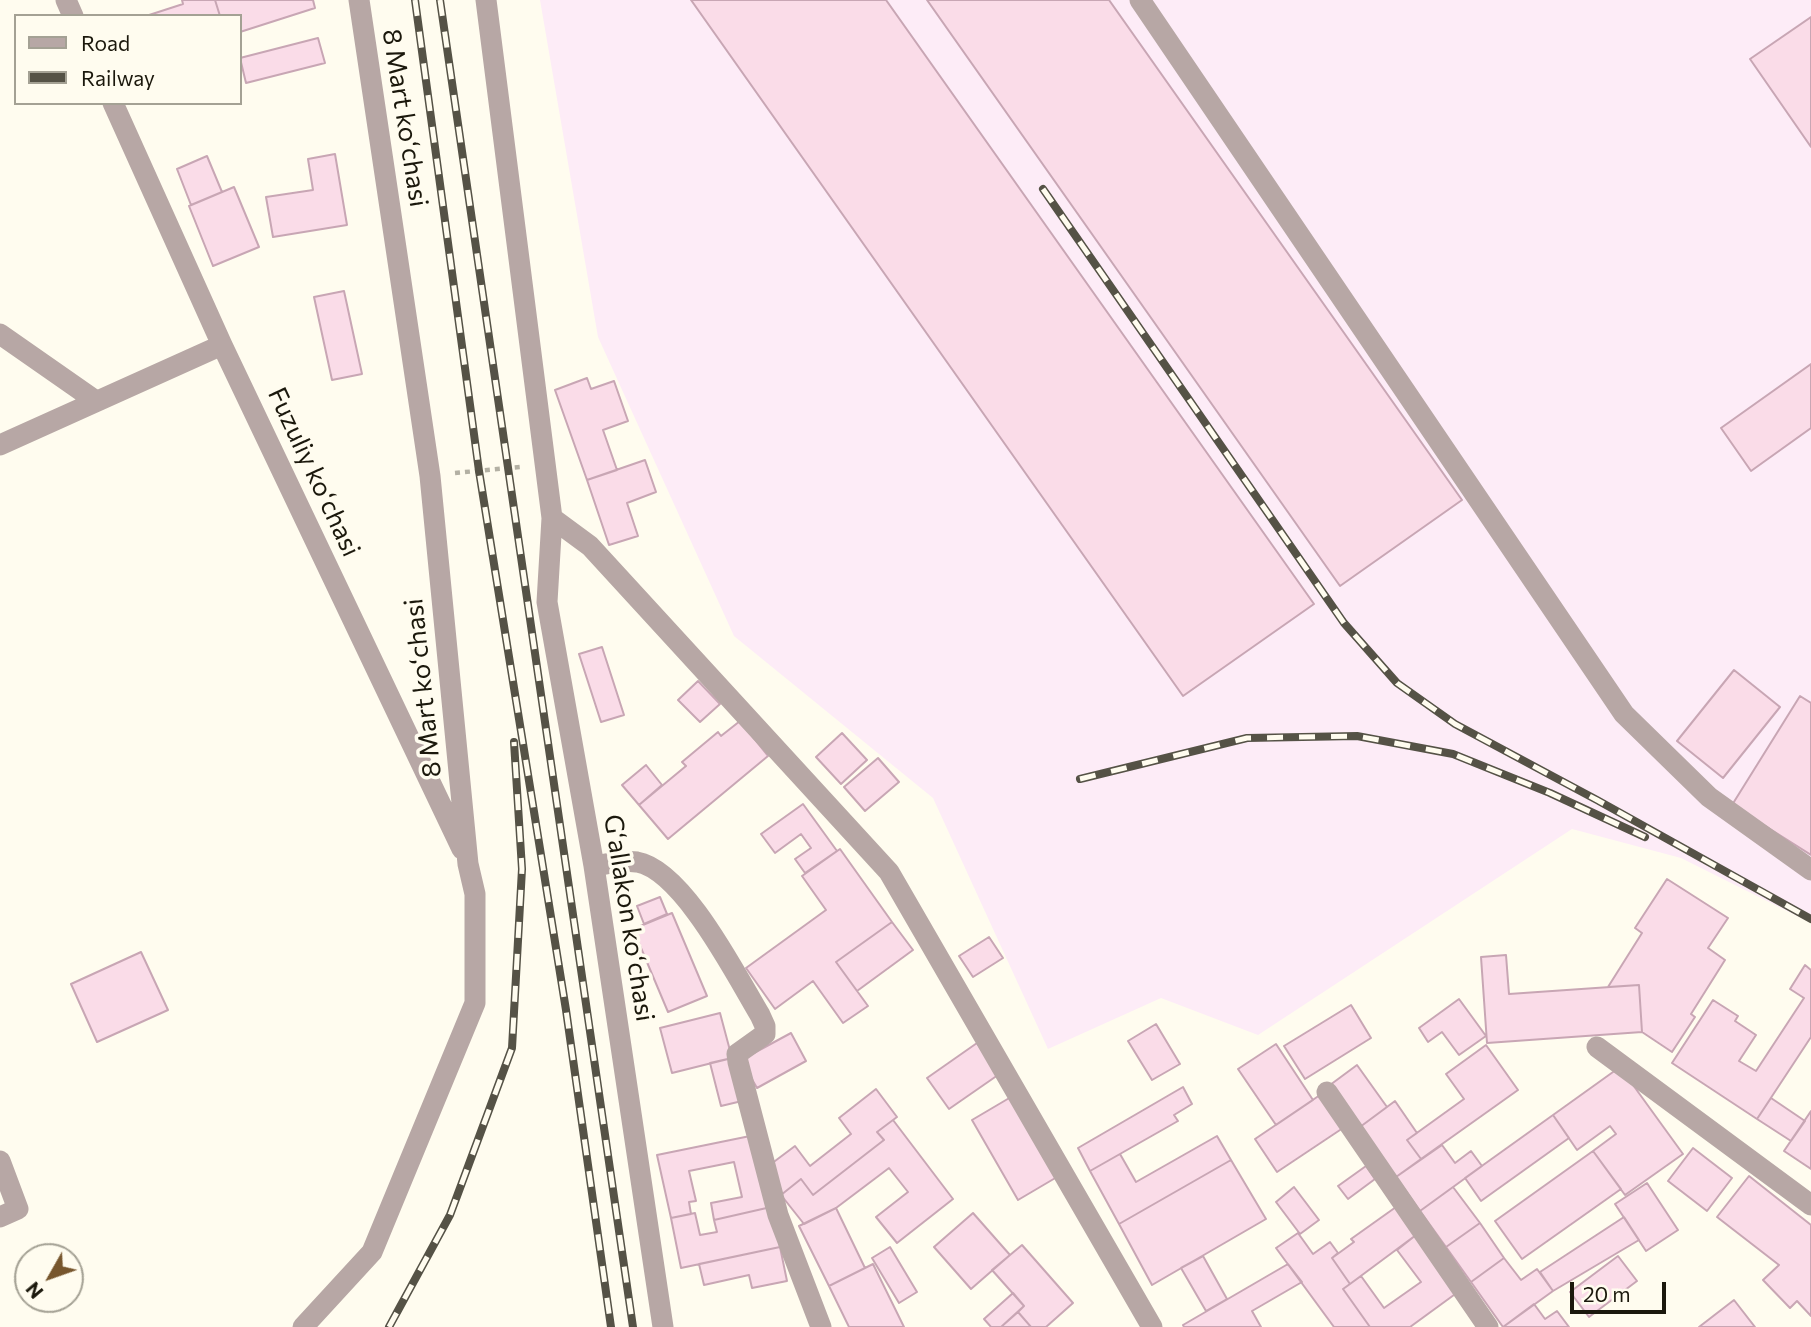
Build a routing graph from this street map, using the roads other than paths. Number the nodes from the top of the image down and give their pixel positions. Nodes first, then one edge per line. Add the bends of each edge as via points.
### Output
1 (359, 0) edge
2 (486, 0) edge
3 (1140, 0) edge
4 (114, 105) edge
5 (0, 334) edge
6 (222, 345) junction
7 (96, 401) junction
8 (0, 445) edge
9 (552, 518) junction
10 (468, 864) junction
11 (594, 866) junction
12 (1811, 870) edge
13 (1597, 1047) dead end
14 (1327, 1092) dead end
15 (0, 1161) edge
16 (1811, 1205) edge
17 (0, 1217) edge
18 (303, 1327) edge
19 (663, 1327) edge
20 (821, 1327) edge
21 (1152, 1327) edge
22 (1488, 1327) edge

1 - 10 street, 8 Mart koʻchasi via 430,476
2 - 9 street, Gʻallakon koʻchasi
3 - 12 street via 1624,714 1709,797
4 - 6 street, Fuzuliy koʻchasi
5 - 7 street
6 - 7 street
6 - 10 street, Fuzuliy koʻchasi
7 - 8 street
9 - 11 street, Gʻallakon koʻchasi via 547,602
9 - 21 street via 590,546 889,872
10 - 18 street, 8 Mart koʻchasi via 475,894 475,1003 372,1252
11 - 19 street, Gʻallakon koʻchasi
11 - 20 street via 636,862 668,878 691,904 760,1015 765,1034 737,1054 738,1062 778,1215
13 - 16 street
14 - 22 street
15 - 17 street via 18,1209

